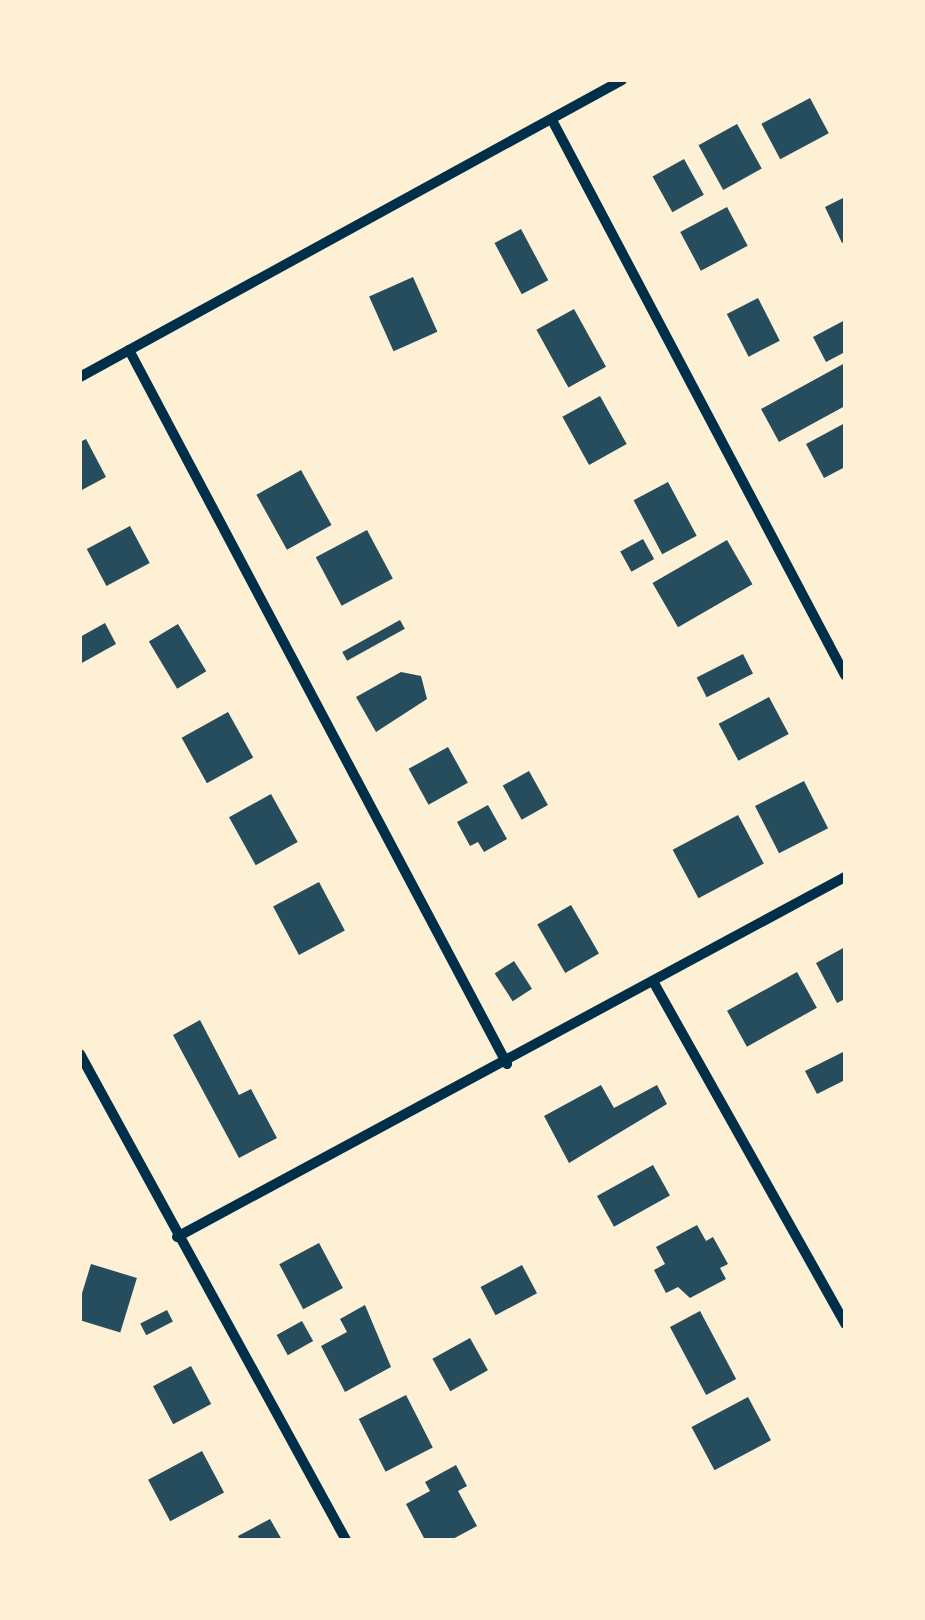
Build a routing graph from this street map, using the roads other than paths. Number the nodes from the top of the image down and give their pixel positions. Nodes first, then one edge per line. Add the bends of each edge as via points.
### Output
1 (622, 80) edge
2 (552, 120) junction
3 (129, 350) junction
4 (80, 377) edge
5 (845, 676) edge
6 (845, 877) edge
7 (654, 983) junction
8 (80, 1054) edge
9 (507, 1064) junction
10 (176, 1237) junction
11 (845, 1324) edge
12 (346, 1540) edge

1 - 2 street
2 - 3 street
2 - 5 street
3 - 4 street
3 - 9 street
6 - 7 street
7 - 9 street
7 - 11 street
8 - 10 street
9 - 10 street
10 - 12 street

